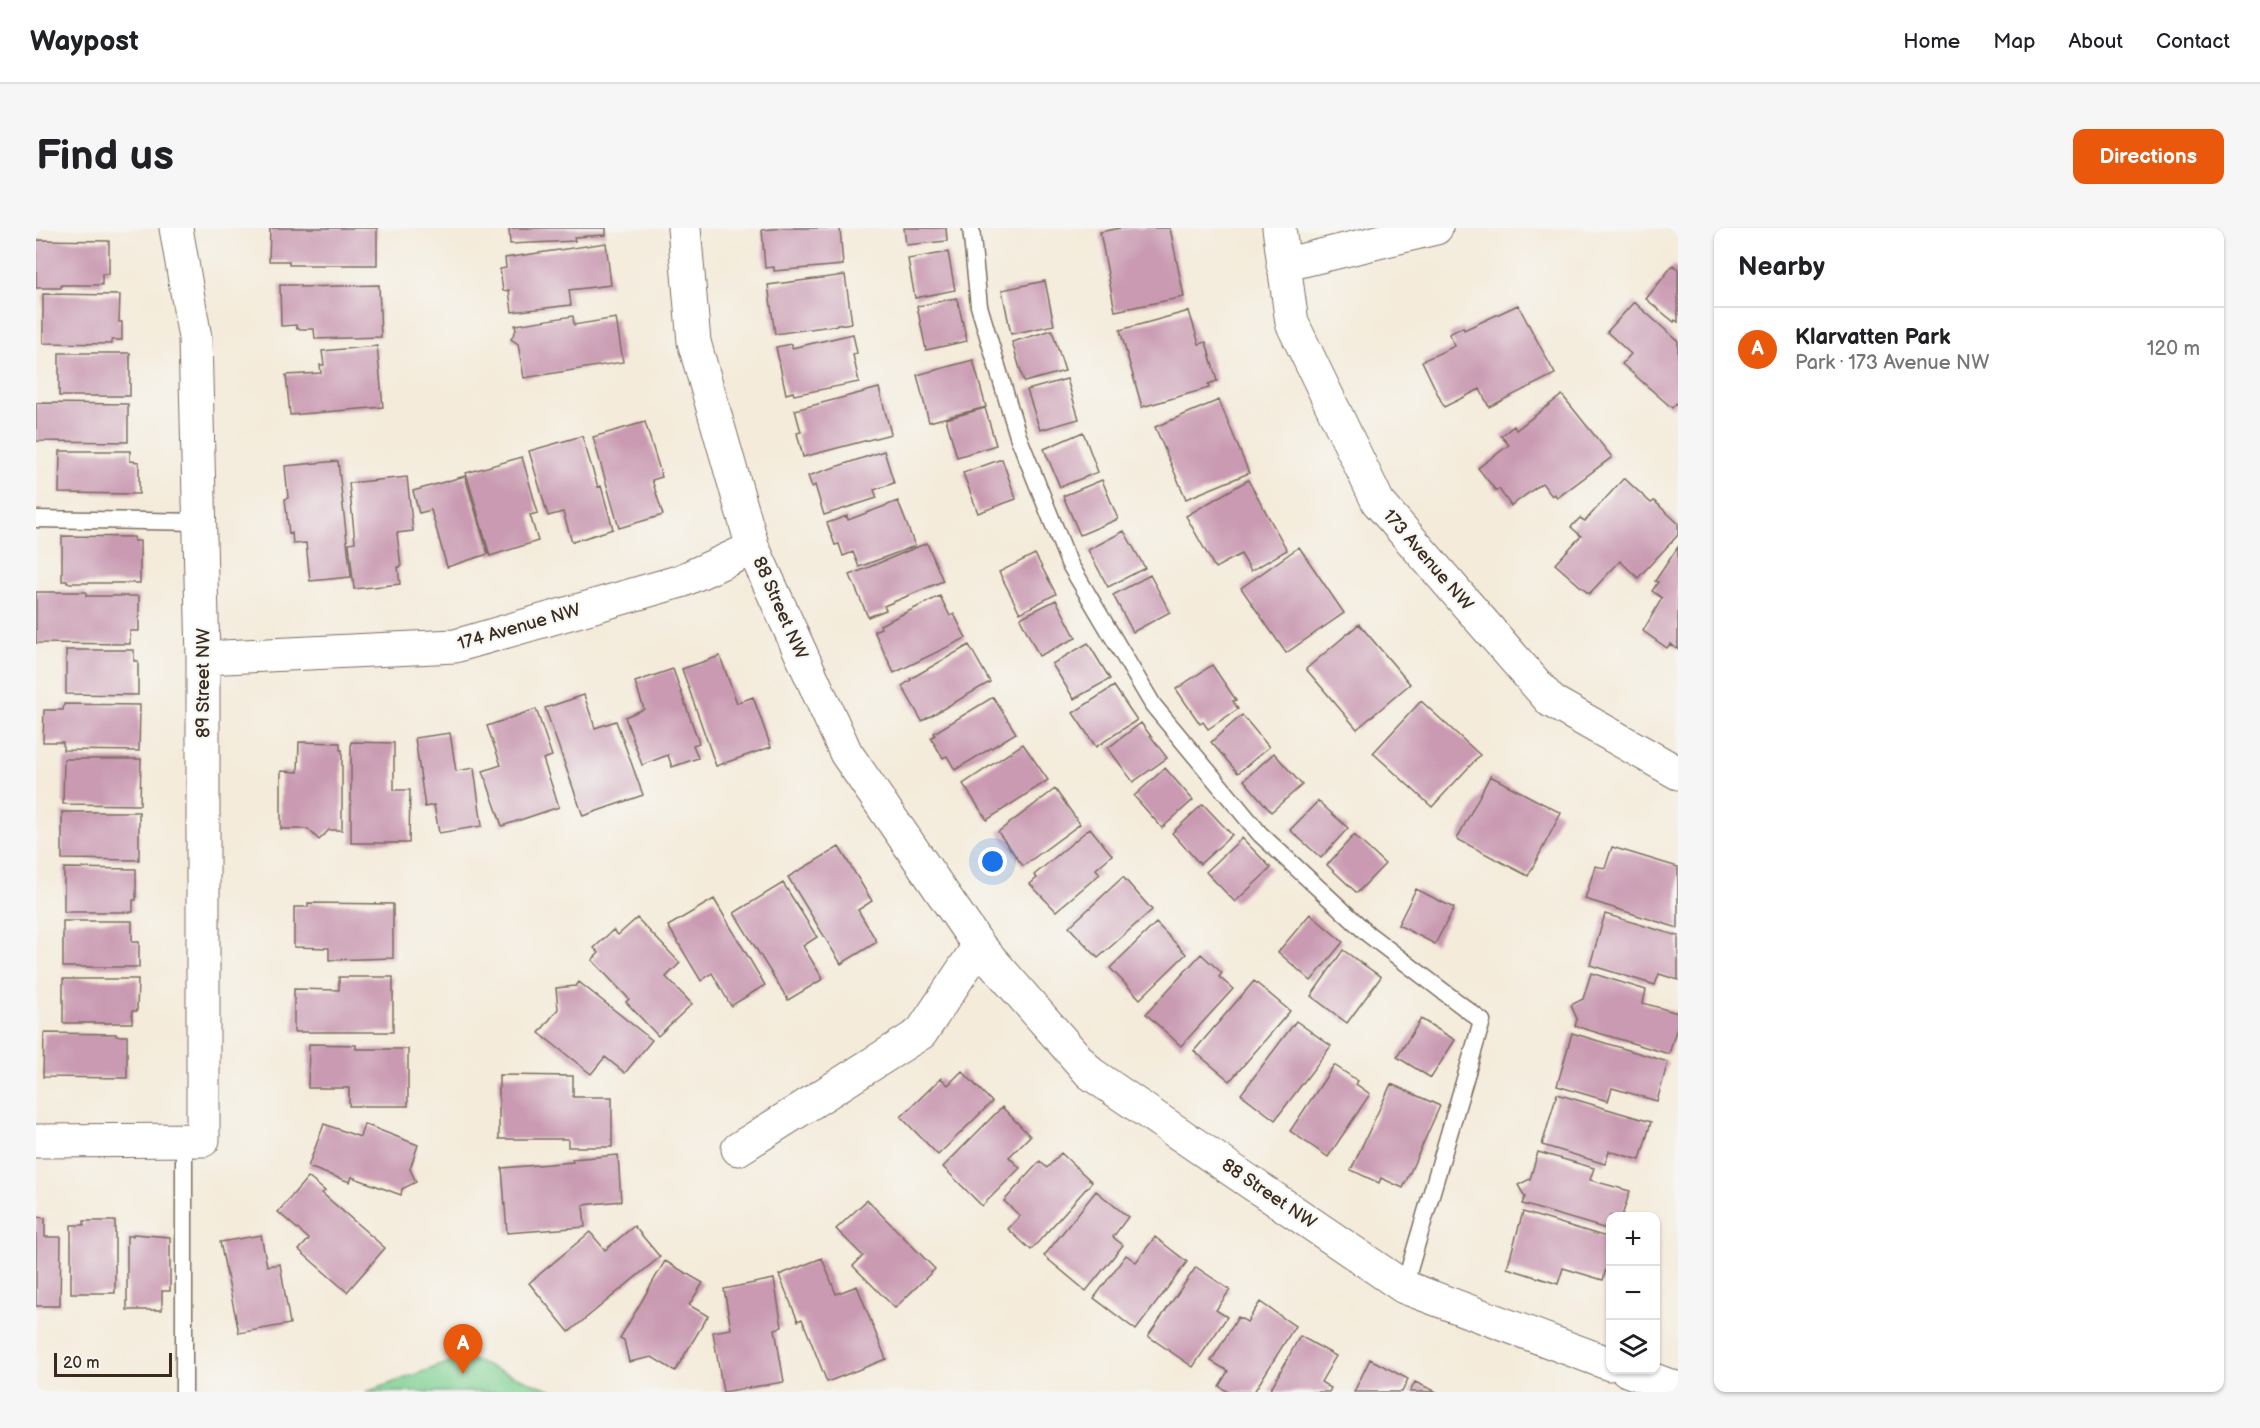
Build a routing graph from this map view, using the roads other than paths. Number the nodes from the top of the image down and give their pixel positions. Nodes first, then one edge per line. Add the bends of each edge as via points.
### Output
1 (176, 228) edge
2 (684, 228) edge
3 (971, 228) edge
4 (1279, 228) edge
5 (1436, 228) edge
6 (1282, 265) junction
7 (36, 519) edge
8 (200, 522) junction
9 (753, 548) junction
10 (203, 657) junction
11 (1678, 773) edge
12 (979, 946) junction
13 (194, 1140) junction
14 (36, 1141) edge
15 (738, 1149) dead end
16 (1404, 1287) junction
17 (1606, 1362) edge
18 (1638, 1374) edge
19 (1678, 1389) edge
20 (184, 1392) edge

1 - 8 street, 89 Street NW via 195,338
2 - 9 street, 88 Street NW via 694,342
3 - 16 lane via 979,306 1018,436 1070,563 1153,705 1260,834 1368,934 1482,1021
4 - 6 street, 173 Avenue NW
5 - 6 street
6 - 11 street, 173 Avenue NW via 1292,323 1378,502 1551,702
7 - 8 lane
8 - 10 street, 89 Street NW
9 - 10 street, 174 Avenue NW via 681,581 455,646
9 - 12 street, 88 Street NW via 846,753
10 - 13 street, 89 Street NW
12 - 15 street via 921,1033
12 - 16 street, 88 Street NW via 1090,1072
13 - 14 street
13 - 20 lane
16 - 17 street, 88 Street NW
18 - 19 street

